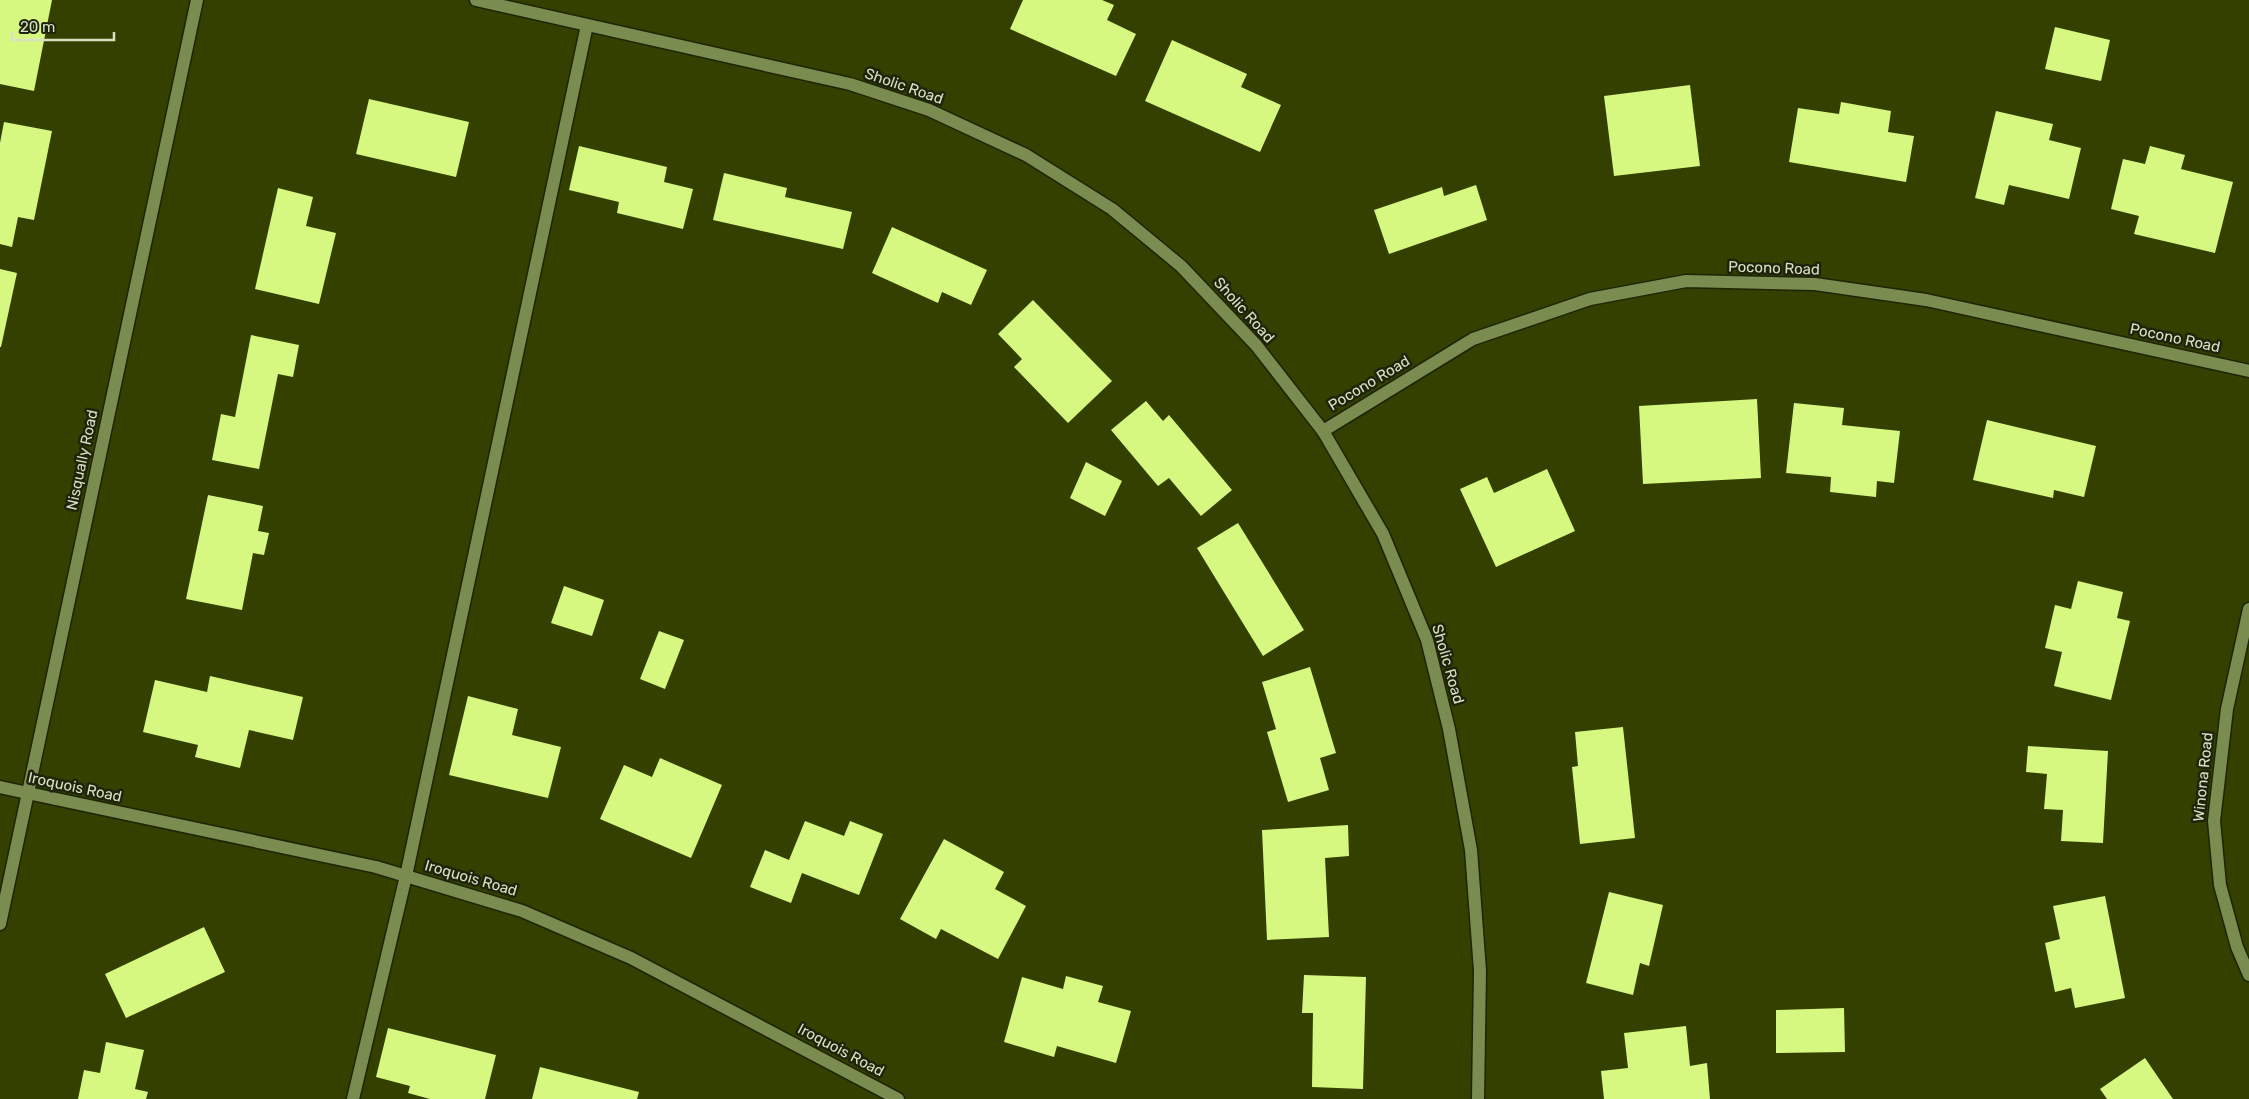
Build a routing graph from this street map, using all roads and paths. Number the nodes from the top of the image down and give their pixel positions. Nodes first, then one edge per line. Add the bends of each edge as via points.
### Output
1 (476, 0) edge
2 (196, 1) edge
3 (587, 25) junction
4 (2249, 371) edge
5 (1322, 431) junction
6 (2249, 609) edge
7 (0, 787) edge
8 (28, 793) junction
9 (406, 876) junction
10 (0, 924) edge
11 (2249, 975) edge
12 (354, 1099) edge
13 (898, 1099) edge
14 (1478, 1099) edge

1 - 3 street, Sholic Road
2 - 8 street, Nisqually Road
3 - 5 street, Sholic Road via 850,84 929,110 1026,155 1112,209 1181,266 1256,345
3 - 9 street
4 - 5 street, Pocono Road via 1926,300 1815,284 1686,281 1590,299 1473,339
5 - 14 street, Sholic Road via 1383,534 1427,640 1449,729 1472,860 1480,971
6 - 11 street, Winona Road via 2227,709 2214,820 2220,885 2236,947
7 - 8 street, Iroquois Road
8 - 9 street, Iroquois Road
8 - 10 street, Nisqually Road
9 - 12 street
9 - 13 street, Iroquois Road via 522,910 631,958

